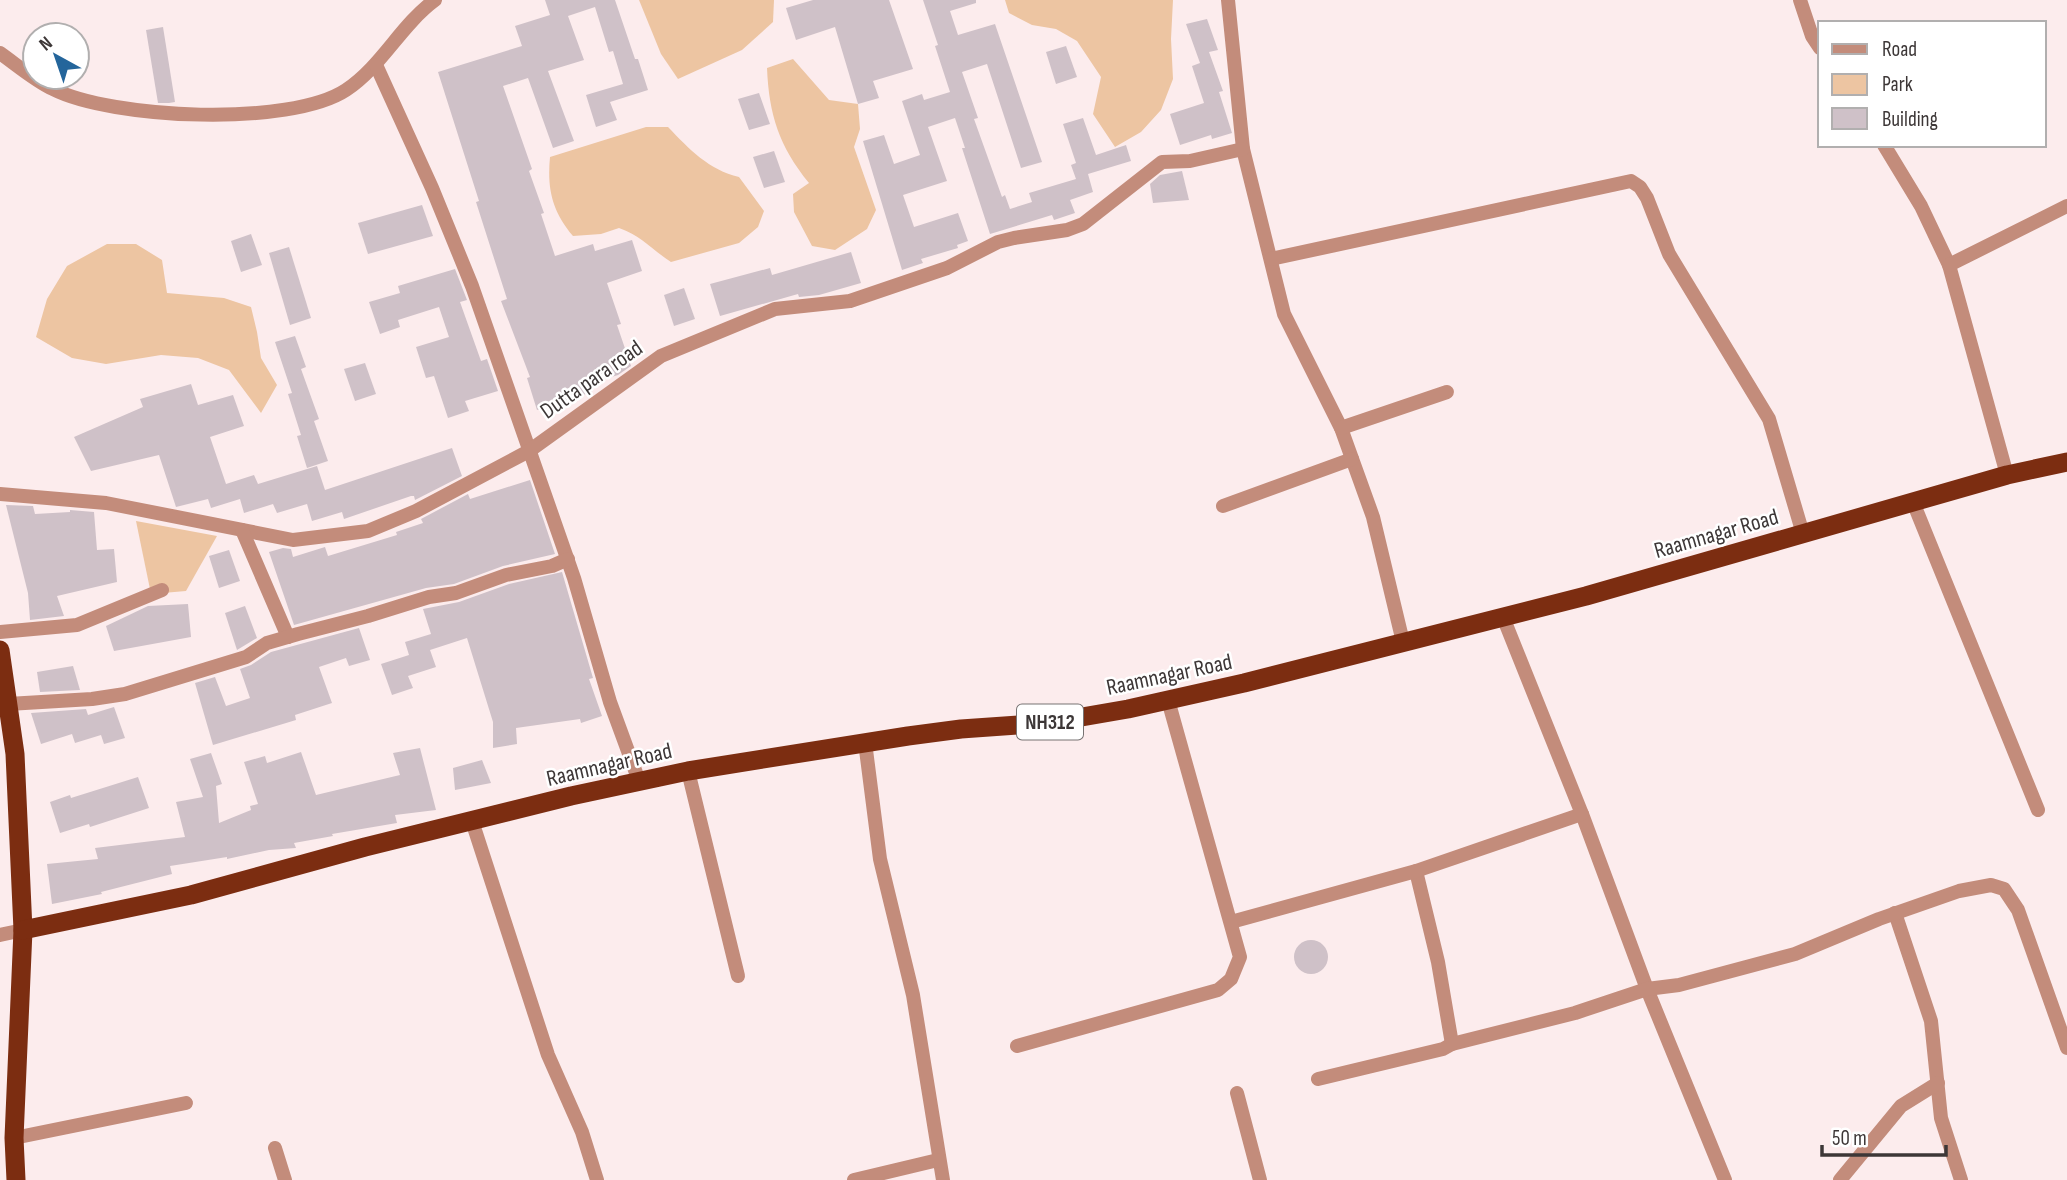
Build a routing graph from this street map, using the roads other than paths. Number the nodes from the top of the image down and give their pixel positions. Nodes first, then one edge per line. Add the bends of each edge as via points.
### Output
1 (435, 0) edge
2 (1228, 0) edge
3 (1800, 0) edge
4 (1818, 45) edge
5 (0, 53) edge
6 (376, 65) junction
7 (1885, 147) edge
8 (1243, 149) junction
9 (2067, 206) edge
10 (1271, 259) junction
11 (1948, 265) junction
12 (1447, 392) dead end
13 (1341, 428) junction
14 (529, 451) junction
15 (1352, 459) junction
16 (2067, 462) edge
17 (2007, 475) junction
18 (0, 494) edge
19 (1913, 502) junction
20 (1223, 506) dead end
21 (242, 530) junction
22 (1803, 534) junction
23 (568, 559) junction
24 (162, 590) dead end
25 (1503, 617) junction
26 (0, 632) edge
27 (288, 637) junction
28 (1403, 642) junction
29 (0, 650) edge
30 (1, 671) edge
31 (1168, 700) junction
32 (8, 704) junction
33 (865, 743) junction
34 (688, 771) junction
35 (639, 782) junction
36 (2038, 810) dead end
37 (1582, 814) junction
38 (472, 821) junction
39 (1416, 871) junction
40 (1895, 914) junction
41 (1231, 922) junction
42 (23, 930) junction
43 (0, 935) edge
44 (738, 976) dead end
45 (1647, 989) junction
46 (1452, 1044) junction
47 (1017, 1046) dead end
48 (2067, 1048) edge
49 (1318, 1079) dead end
50 (1938, 1083) junction
51 (1237, 1093) dead end
52 (186, 1102) dead end
53 (14, 1138) junction
54 (275, 1148) dead end
55 (938, 1160) junction
56 (16, 1180) edge
57 (285, 1180) edge
58 (597, 1180) edge
59 (854, 1180) edge
60 (943, 1180) edge
61 (1260, 1180) edge
62 (1724, 1180) edge
63 (1840, 1180) edge
64 (1961, 1180) edge

1 - 6 street via 408,23
2 - 8 street
3 - 4 street
5 - 6 street via 54,90 99,103 202,114 256,113 332,99
6 - 14 street via 472,286
7 - 11 street via 1921,206
8 - 10 street
8 - 14 street, Dutta para road via 1162,162 1083,224 1067,230 998,243 947,268 850,301 775,309 661,356
9 - 11 street
10 - 13 street via 1291,332
10 - 22 street via 1631,181 1647,198 1669,254 1769,419
11 - 17 street
12 - 13 street
13 - 15 street
14 - 21 street, Dutta para road via 368,531 293,540
14 - 23 street
15 - 20 street
15 - 28 street via 1373,517
16 - 17 highway, Raamnagar Road / NH312
17 - 19 highway, Raamnagar Road / NH312
18 - 21 street, Dutta para road via 106,503
19 - 22 highway, Raamnagar Road / NH312
19 - 36 street
21 - 27 street
22 - 25 highway, Raamnagar Road / NH312
23 - 27 street
23 - 35 street
24 - 26 street via 77,625
25 - 28 highway, Raamnagar Road / NH312
25 - 37 street
27 - 32 street via 267,643 246,657 125,694
28 - 31 highway, Raamnagar Road / NH312
29 - 30 highway
30 - 32 highway
31 - 33 highway, Raamnagar Road / NH312 via 1047,723
31 - 41 street
32 - 42 highway via 15,754
33 - 34 highway, Raamnagar Road / NH312
33 - 55 street via 880,859 913,995
34 - 35 highway, Raamnagar Road / NH312
34 - 44 street
35 - 38 highway, Raamnagar Road / NH312
37 - 39 street
37 - 45 street
38 - 42 highway, Raamnagar Road / NH312 via 191,895
38 - 58 street via 548,1055 582,1132
39 - 41 street
39 - 46 street
40 - 45 street via 1795,954
40 - 48 street via 1959,891 1992,886 2004,889 2018,910
40 - 50 street via 1931,1021
41 - 47 street via 1240,957 1231,979 1218,990
42 - 43 street
42 - 53 highway
45 - 46 street via 1575,1013
45 - 62 street
46 - 49 street
50 - 63 street via 1901,1106
50 - 64 street via 1941,1118
51 - 61 street
52 - 53 street
53 - 56 highway
54 - 57 street
55 - 59 street
55 - 60 street

